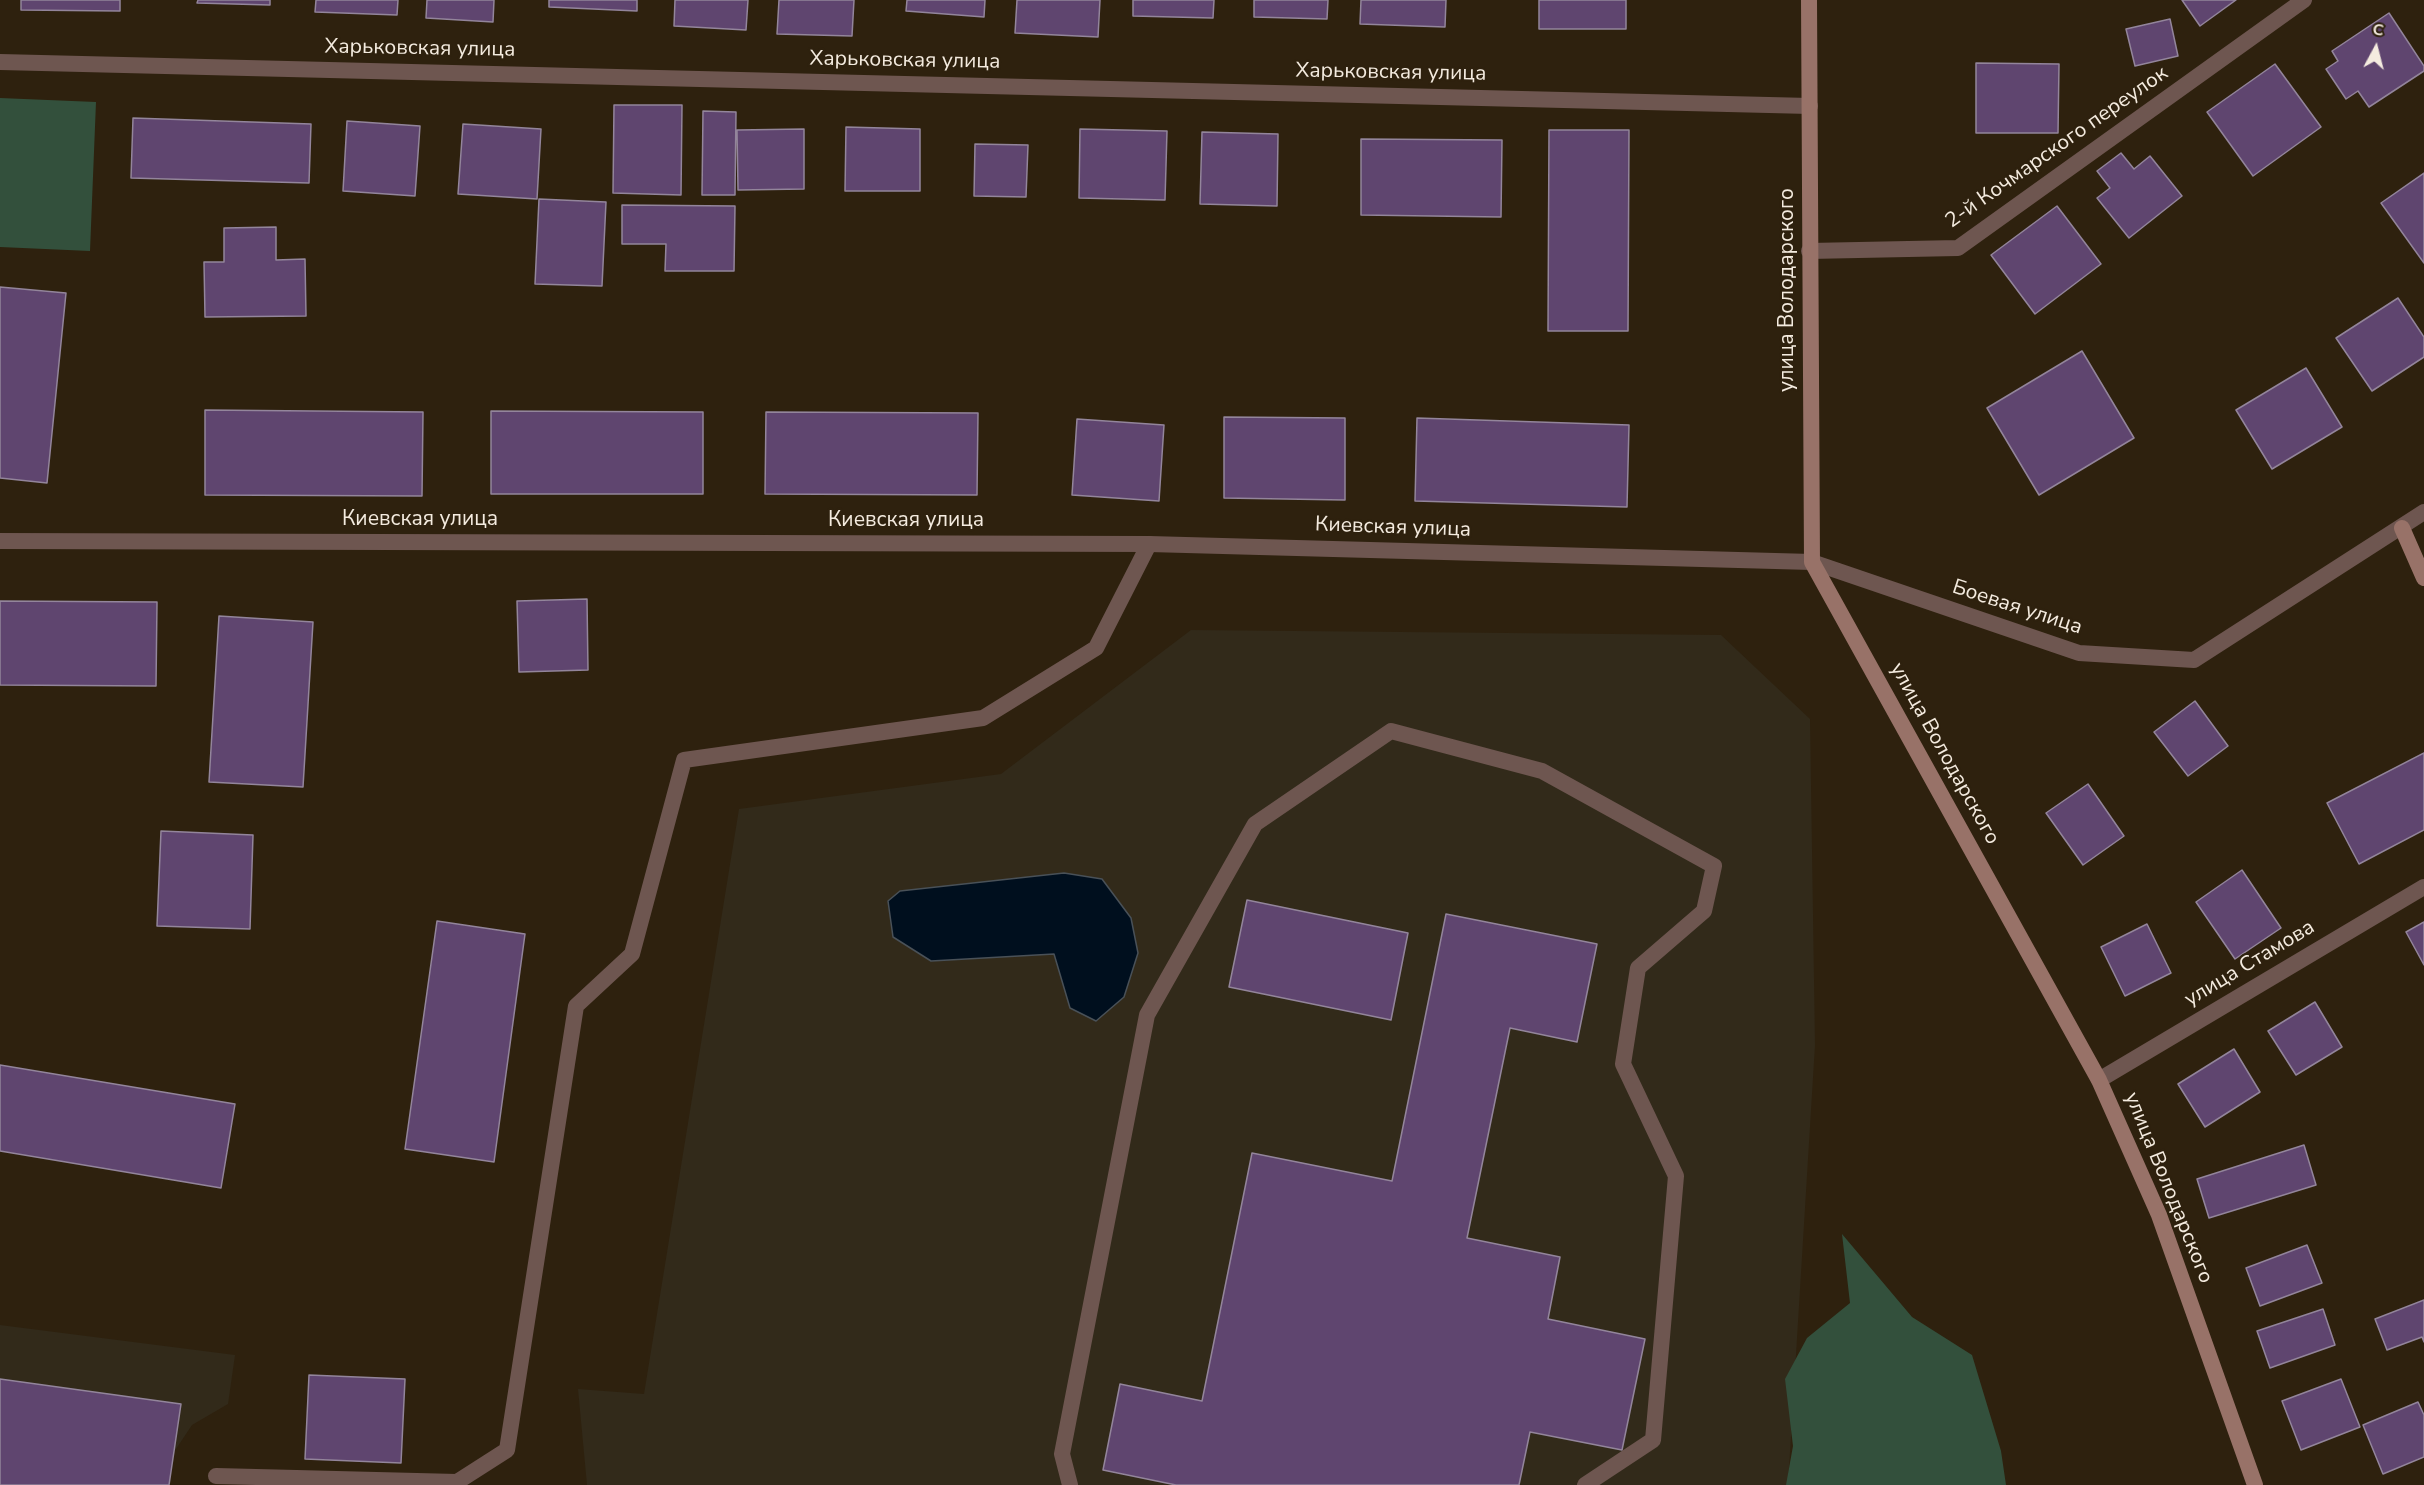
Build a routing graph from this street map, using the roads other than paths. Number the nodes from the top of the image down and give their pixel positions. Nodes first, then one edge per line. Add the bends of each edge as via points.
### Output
1 (1809, 0) edge
2 (2304, 0) edge
3 (0, 62) edge
4 (1810, 106) junction
5 (1809, 251) junction
6 (2424, 512) edge
7 (2402, 528) junction
8 (0, 541) edge
9 (1149, 544) junction
10 (1812, 562) junction
11 (2424, 578) edge
12 (2424, 887) edge
13 (2099, 1080) junction
14 (216, 1476) dead end
15 (1070, 1485) edge
16 (1586, 1485) edge
17 (2255, 1485) edge

1 - 4 main road, улица Володарского
2 - 5 street, 2-й Кочмарского переулок via 1958,248
3 - 4 street, Харьковская улица
4 - 5 main road, улица Володарского
5 - 10 main road, улица Володарского
6 - 7 street, Боевая улица
7 - 10 street, Боевая улица via 2194,660 2079,653
7 - 11 main road
8 - 9 street, Киевская улица
9 - 10 street, Киевская улица
9 - 14 street via 1096,648 983,718 684,759 632,954 576,1006 507,1450 457,1482
10 - 13 main road, улица Володарского
12 - 13 street, улица Стамова
13 - 17 main road, улица Володарского via 2159,1215
15 - 16 street via 1062,1454 1147,1015 1256,824 1391,731 1542,771 1714,866 1704,911 1638,968 1623,1064 1676,1176 1653,1440

